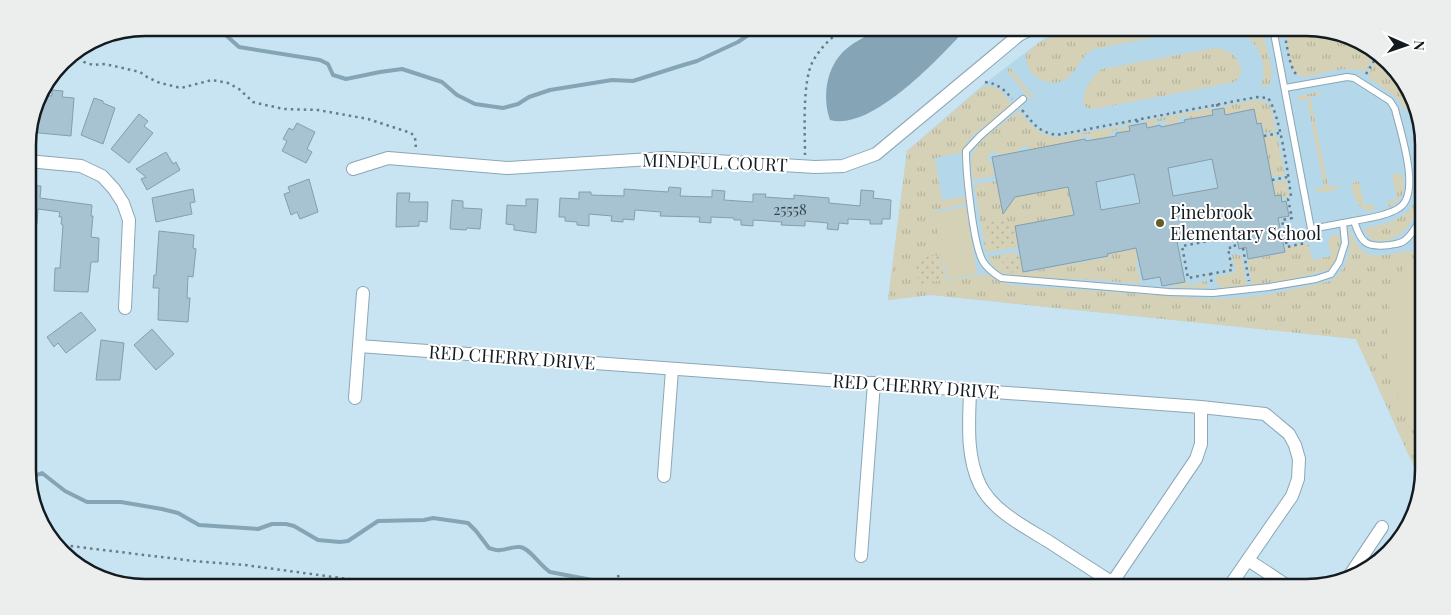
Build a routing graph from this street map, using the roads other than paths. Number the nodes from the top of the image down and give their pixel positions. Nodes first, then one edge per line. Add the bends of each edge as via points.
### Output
1 (1018, 36) edge
2 (1275, 36) edge
3 (1285, 88) junction
4 (1024, 99) dead end
5 (36, 162) edge
6 (353, 169) dead end
7 (1354, 221) junction
8 (1343, 223) junction
9 (1415, 229) edge
10 (363, 293) dead end
11 (126, 308) dead end
12 (359, 346) junction
13 (672, 370) junction
14 (874, 383) junction
15 (970, 391) junction
16 (355, 398) dead end
17 (1201, 407) junction
18 (664, 476) dead end
19 (1382, 527) dead end
20 (861, 556) dead end
21 (1248, 560) junction
22 (1356, 566) edge
23 (1107, 579) edge
24 (1120, 579) edge
25 (1235, 579) edge
26 (1277, 579) edge

1 - 6 street, MINDFUL COURT via 876,154 843,166 667,158 507,168 388,158
2 - 3 lane
3 - 7 lane via 1354,78 1390,101 1395,109 1410,177 1408,198 1400,208
3 - 8 lane via 1311,229
4 - 8 lane via 966,151 966,172 983,262 1001,278 1169,292 1251,290 1331,274 1345,243
5 - 11 street via 81,166 102,176 123,203 129,220
7 - 8 lane
7 - 9 lane via 1364,243 1374,246 1402,243
10 - 12 street
12 - 13 street, RED CHERRY DRIVE
12 - 16 street
13 - 14 street, RED CHERRY DRIVE
13 - 18 street
14 - 15 street, RED CHERRY DRIVE
14 - 20 street
15 - 17 street, RED CHERRY DRIVE
15 - 23 street via 968,440 981,487 997,507 1016,521
17 - 21 street, RED CHERRY DRIVE via 1265,414 1290,434 1295,445 1299,459 1298,479 1292,496
17 - 24 street via 1201,444 1196,459
19 - 22 street
21 - 25 street, RED CHERRY DRIVE
21 - 26 street

